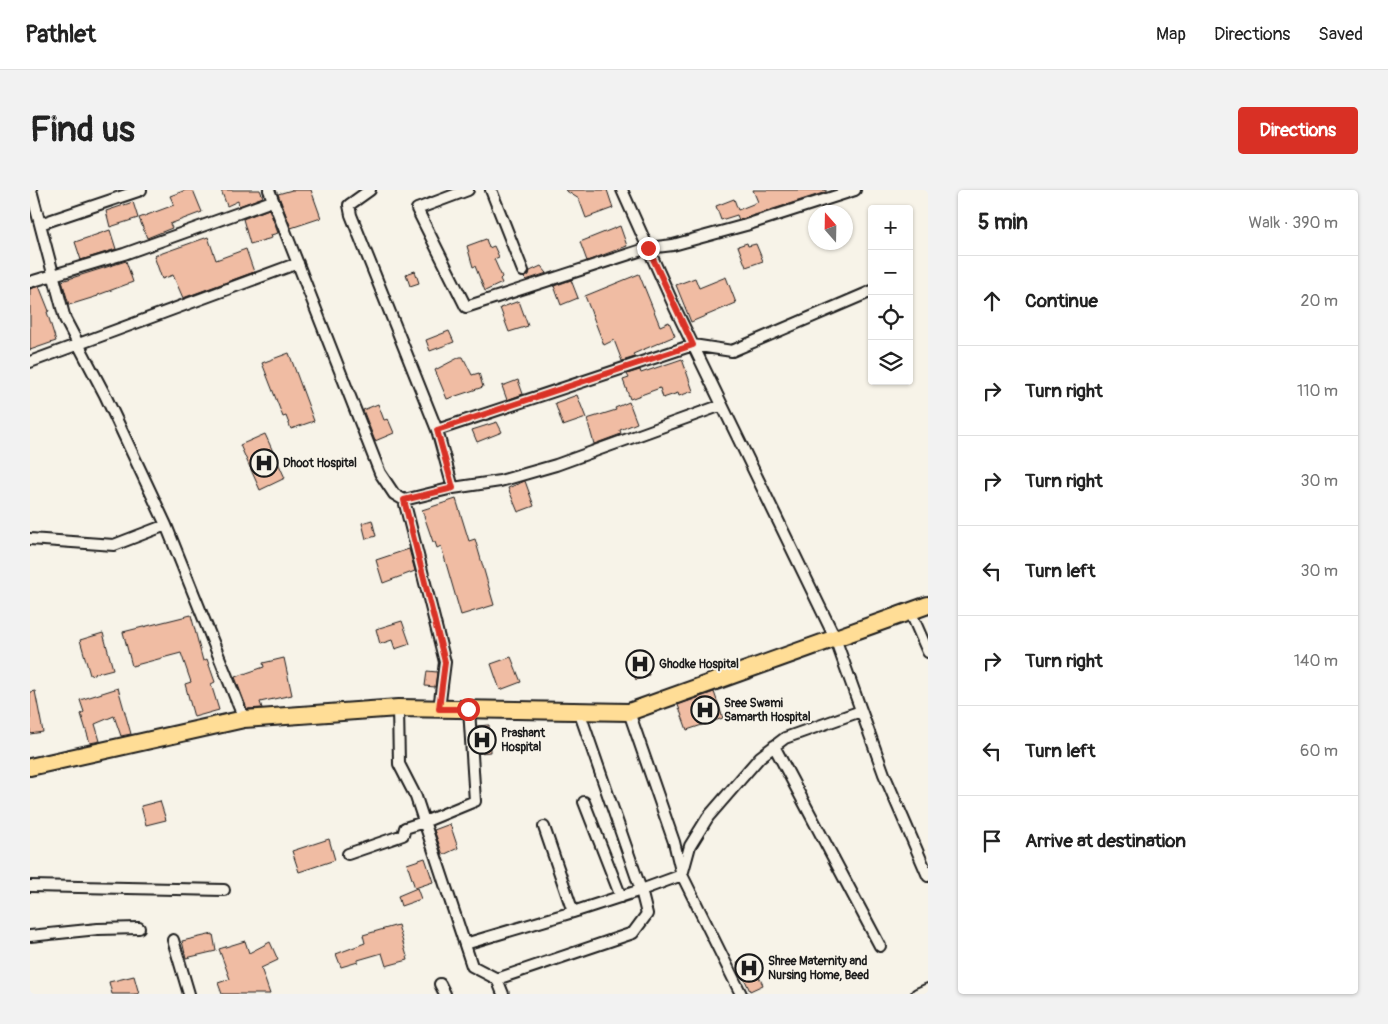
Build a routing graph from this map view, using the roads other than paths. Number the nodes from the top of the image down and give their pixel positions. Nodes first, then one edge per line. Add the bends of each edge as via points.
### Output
1 (31, 190) edge
2 (141, 190) edge
3 (269, 190) edge
4 (370, 190) edge
5 (468, 190) edge
6 (491, 190) edge
7 (622, 190) edge
8 (855, 190) edge
9 (272, 201) junction
10 (40, 224) junction
11 (648, 248) junction
12 (298, 263) junction
13 (522, 271) dead end
14 (53, 274) junction
15 (30, 282) edge
16 (868, 293) edge
17 (78, 344) junction
18 (693, 345) junction
19 (30, 362) edge
20 (722, 404) junction
21 (437, 430) junction
22 (453, 488) junction
23 (404, 500) junction
24 (166, 524) junction
25 (30, 539) edge
26 (928, 605) edge
27 (910, 611) junction
28 (835, 638) junction
29 (928, 652) edge
30 (398, 708) junction
31 (439, 709) junction
32 (468, 709) junction
33 (861, 710) junction
34 (580, 711) junction
35 (629, 712) junction
36 (244, 719) junction
37 (774, 746) junction
38 (30, 767) edge
39 (584, 802) dead end
40 (424, 822) junction
41 (544, 827) dead end
42 (348, 854) dead end
43 (682, 875) junction
44 (928, 876) edge
45 (30, 886) edge
46 (224, 890) dead end
47 (641, 890) junction
48 (621, 897) junction
49 (573, 912) junction
50 (140, 928) dead end
51 (30, 936) edge
52 (173, 940) dead end
53 (465, 944) junction
54 (880, 946) dead end
55 (497, 979) junction
56 (440, 984) dead end
57 (928, 989) edge
58 (189, 994) edge
59 (445, 994) edge
60 (503, 994) edge
61 (741, 994) edge
62 (917, 994) edge

1 - 10 street
2 - 10 street
3 - 9 street
4 - 21 street via 349,205 351,215
5 - 11 street via 417,209 466,307
6 - 13 street
7 - 11 street
8 - 11 street via 673,246
9 - 12 street
9 - 14 street via 124,254
10 - 14 street
11 - 18 street
12 - 17 street
12 - 23 street via 380,474 394,494
14 - 15 street
14 - 17 street via 65,319
16 - 18 street via 732,351
17 - 19 street
17 - 24 street
18 - 20 street
18 - 21 street
20 - 22 street via 556,465 500,481
20 - 28 street
21 - 22 street
22 - 23 street
23 - 31 street via 445,662
24 - 25 street via 114,545
24 - 36 street
26 - 27 main road
27 - 28 main road
27 - 29 street
28 - 33 street
28 - 35 main road
30 - 31 main road
30 - 36 main road
30 - 40 street via 399,764 416,797
31 - 32 main road
32 - 34 main road
32 - 40 street via 475,801
33 - 37 street via 785,738
33 - 44 street via 884,774
34 - 35 main road
34 - 47 street
35 - 43 street via 674,842
36 - 38 main road
37 - 43 street via 760,757 708,818 690,846
37 - 54 street
39 - 48 street
40 - 42 street via 405,828 402,835
40 - 53 street
41 - 49 street
43 - 47 street
43 - 61 street
45 - 46 street
47 - 48 street
47 - 55 street via 647,914 633,933
48 - 49 street
49 - 53 street
50 - 51 street
52 - 58 street
53 - 55 street via 472,966
55 - 60 street
56 - 59 street
57 - 62 street

